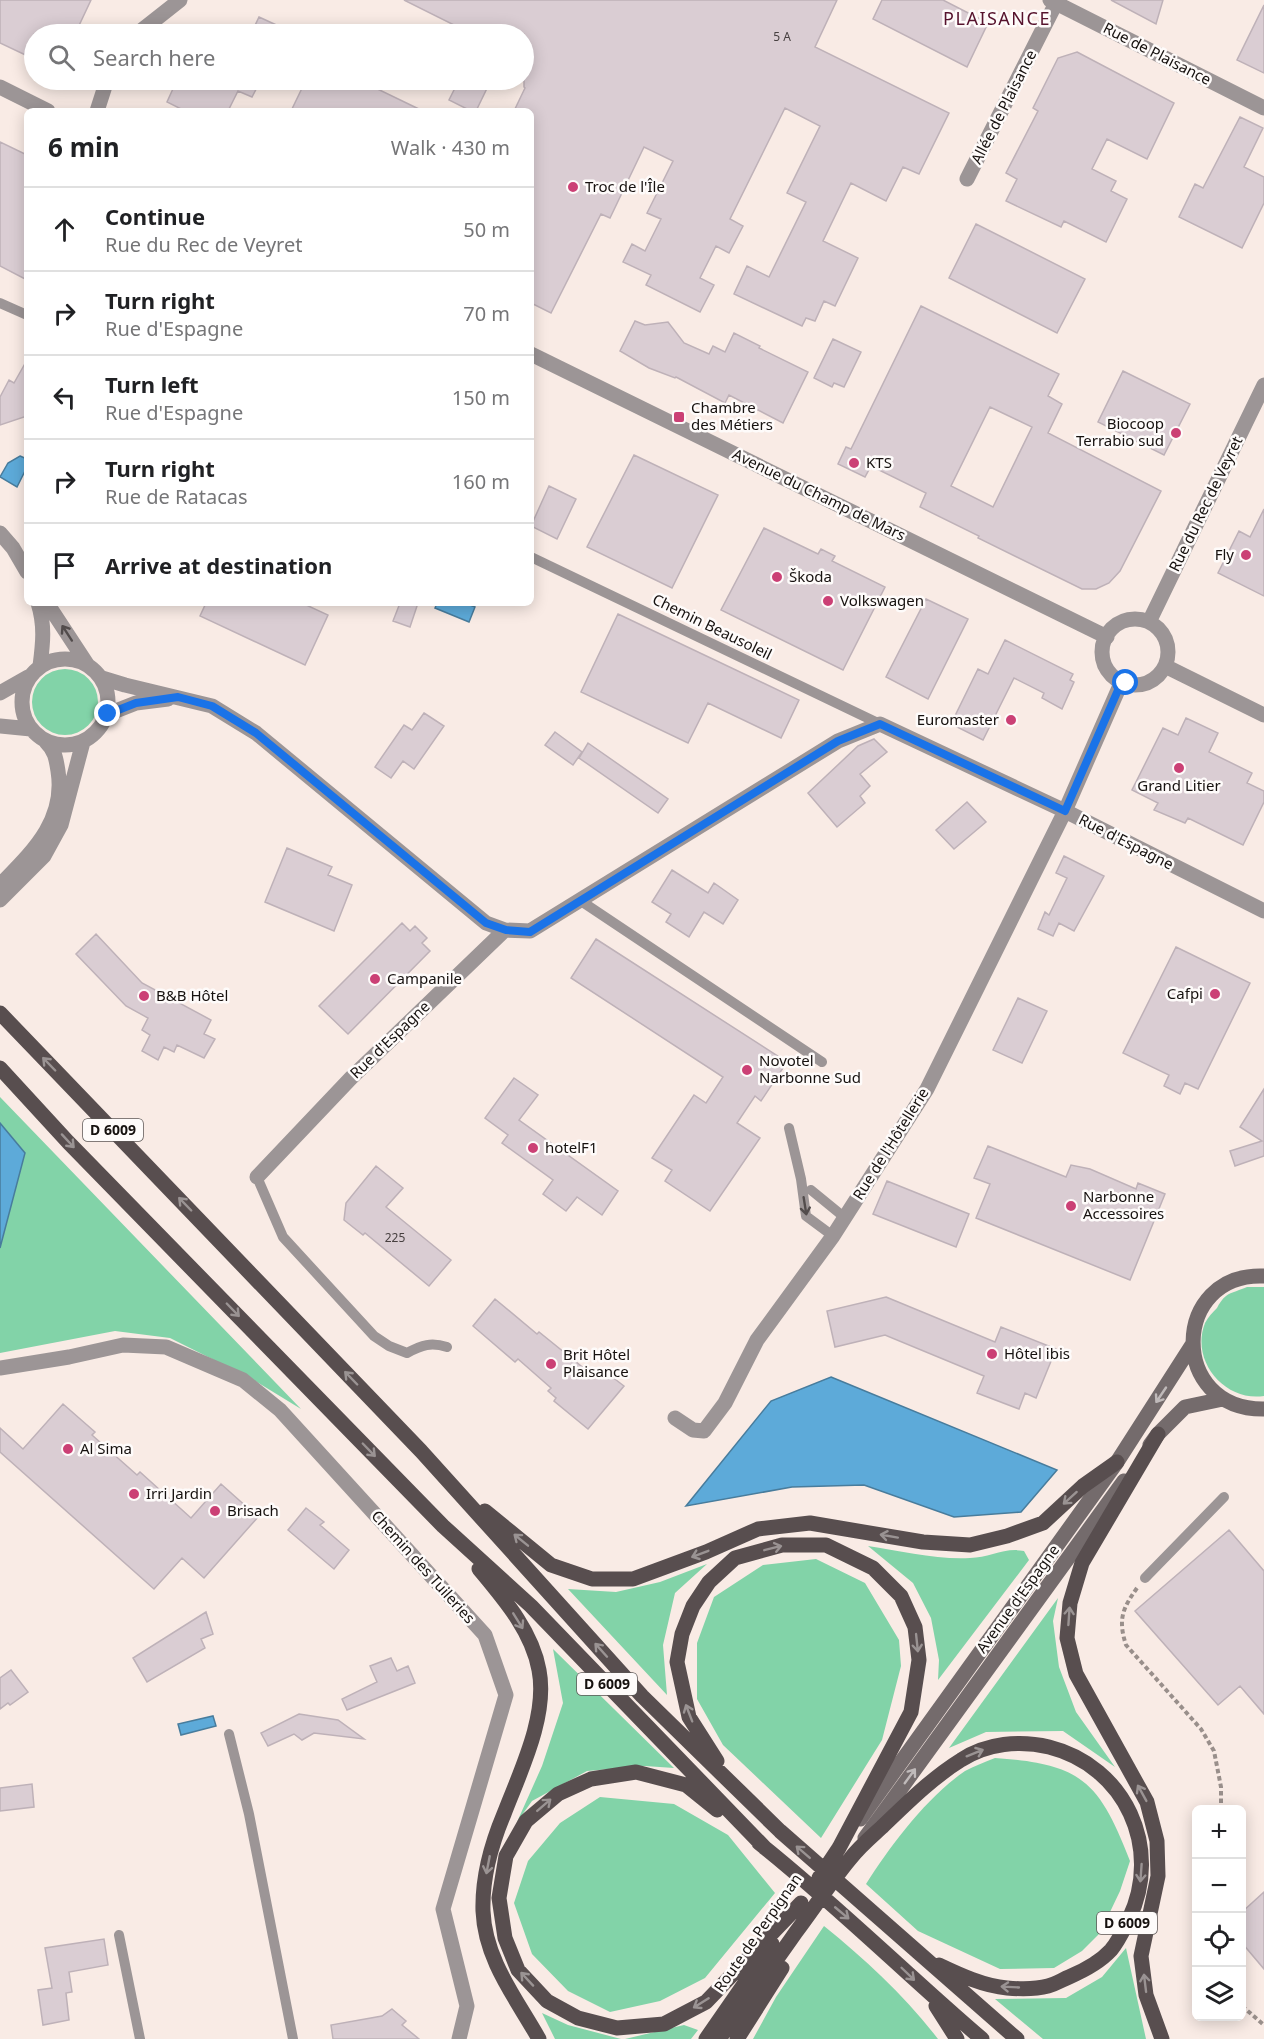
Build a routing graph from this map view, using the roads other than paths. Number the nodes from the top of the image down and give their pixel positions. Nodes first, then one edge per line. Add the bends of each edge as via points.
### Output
1 (180, 0) edge
2 (1053, 2) edge
3 (150, 24) edge
4 (0, 87) edge
5 (104, 90) edge
6 (42, 108) edge
7 (98, 108) edge
8 (1264, 108) edge
9 (967, 179) dead end
10 (0, 303) edge
11 (24, 314) edge
12 (534, 355) edge
13 (1264, 385) edge
14 (0, 533) edge
15 (534, 558) edge
16 (24, 567) edge
17 (39, 606) edge
18 (49, 606) edge
19 (1149, 622) junction
20 (1107, 637) junction
21 (87, 664) junction
22 (40, 666) junction
23 (1165, 666) junction
24 (28, 677) junction
25 (102, 678) junction
26 (1122, 681) junction
27 (0, 693) edge
28 (178, 697) junction
29 (108, 714) junction
30 (1264, 715) edge
31 (880, 724) junction
32 (0, 726) edge
33 (31, 729) junction
34 (46, 741) junction
35 (83, 742) junction
36 (1065, 811) junction
37 (0, 885) edge
38 (0, 900) edge
39 (581, 901) junction
40 (1264, 911) edge
41 (506, 930) junction
42 (0, 1013) edge
43 (822, 1062) dead end
44 (0, 1068) edge
45 (789, 1128) dead end
46 (257, 1177) joint
47 (811, 1190) dead end
48 (844, 1217) junction
49 (833, 1236) junction
50 (1263, 1275) edge
51 (1192, 1345) junction
52 (447, 1347) dead end
53 (0, 1368) edge
54 (1223, 1399) junction
55 (1264, 1409) edge
56 (675, 1418) dead end
57 (1158, 1434) junction
58 (421, 1451) junction
59 (1116, 1462) junction
60 (1224, 1497) dead end
61 (442, 1526) junction
62 (1145, 1578) road end
63 (229, 1734) dead end
64 (730, 1781) junction
65 (765, 1848) junction
66 (845, 1853) junction
67 (807, 1906) junction
68 (119, 1935) dead end
69 (922, 1958) junction
70 (926, 1991) junction
71 (538, 2037) edge
72 (140, 2039) edge
73 (293, 2039) edge
74 (459, 2039) edge
75 (706, 2039) edge
76 (719, 2039) edge
77 (737, 2039) edge
78 (957, 2039) edge
79 (982, 2039) edge
80 (1017, 2039) edge
81 (1161, 2039) edge

1 - 3 street
2 - 8 street, Rue de Plaisance
2 - 9 street, Allée de Plaisance
4 - 6 street
5 - 7 street
10 - 11 lane
12 - 20 street, Avenue du Champ de Mars
13 - 19 street, Rue du Rec de Veyret
14 - 16 street
15 - 31 lane, Chemin Beausoleil
17 - 22 street via 44,619
21 -> 18 street
19 - 20 street via 1122,621
19 - 23 street via 1166,639
20 - 26 street via 1102,654 1105,666
21 - 22 street via 56,659
21 - 25 street
22 - 24 street
23 - 26 street via 1151,681 1139,685
23 - 30 street
24 - 27 street
24 - 33 street via 21,708
25 - 28 street
25 - 29 street via 109,696
26 - 36 street
28 - 29 street via 136,703
28 - 41 street via 212,706 256,733 486,923
29 - 35 street via 94,735
31 - 36 street, Rue d'Espagne
31 - 39 street via 838,741
32 - 33 street
33 - 34 street
34 - 35 street via 66,746
34 - 37 street via 54,750 60,787 52,823 32,852
35 - 38 street via 61,825 44,856
36 - 40 street, Rue d'Espagne
36 - 48 street, Rue de l'Hôtellerie via 927,1089
39 - 41 street via 530,932
39 - 43 lane
41 - 46 street, Rue d'Espagne via 351,1078
58 -> 42 main road, D 6009
44 -> 61 main road, D 6009
45 -> 49 lane via 806,1216
46 - 52 lane via 283,1238 374,1336 407,1353 433,1343
47 - 48 lane
48 - 49 street, Rue de l'Hôtellerie
49 - 56 street, Rue de l'Hôtellerie via 758,1340 725,1403 704,1431 693,1430
50 - 51 main road via 1219,1288 1196,1318
51 - 54 main road via 1197,1368 1207,1385
51 -> 59 main road, Avenue d'Espagne
53 - 74 street, Chemin des Tuileries via 123,1345 166,1347 243,1380 280,1410 485,1635 506,1695 443,1909 467,2006
54 - 55 main road via 1237,1406
54 - 57 main road, Avenue d'Espagne via 1185,1407
66 -> 57 main road, Avenue d'Espagne
81 -> 57 main road via 1146,1995 1142,1956 1158,1876 1157,1841 1147,1802 1076,1674 1067,1638 1070,1603 1082,1563
59 -> 58 main road via 1043,1522 970,1545 923,1542 810,1523 758,1529 633,1579 592,1579 551,1565
64 -> 58 main road, D 6009 via 642,1696
59 - 66 main road, Avenue d'Espagne
60 - 62 lane
61 - 65 main road, D 6009 via 531,1606
61 -> 71 main road via 505,1599 523,1627 539,1669 541,1690 536,1723 488,1858 483,1912 495,1964
63 - 73 lane via 249,1814
64 -> 66 main road via 689,1717 677,1662 693,1606 709,1582 735,1558 782,1545 826,1545 873,1568 901,1596 915,1626 919,1660 911,1712
69 -> 64 main road, D 6009
67 -> 65 main road via 706,2002 664,2024 617,2028 578,2018 547,2001 518,1970 505,1938 499,1898 506,1856 526,1821 558,1794 591,1779 636,1772 686,1785
65 -> 70 main road, D 6009
66 - 67 main road, Route de Perpignan / D 6009
66 -> 69 main road, D 6009 via 963,1758 1010,1743 1059,1750 1081,1760 1116,1791 1138,1832 1142,1855 1135,1907 1111,1950 1084,1970 1048,1986 1007,1988 974,1980
67 - 75 main road, Route de Perpignan / D 6009
67 - 76 main road, Route de Perpignan / D 6009
67 - 77 main road via 777,1976
68 - 72 lane
69 - 80 main road, D 6009
70 - 78 main road
70 - 79 main road, D 6009

